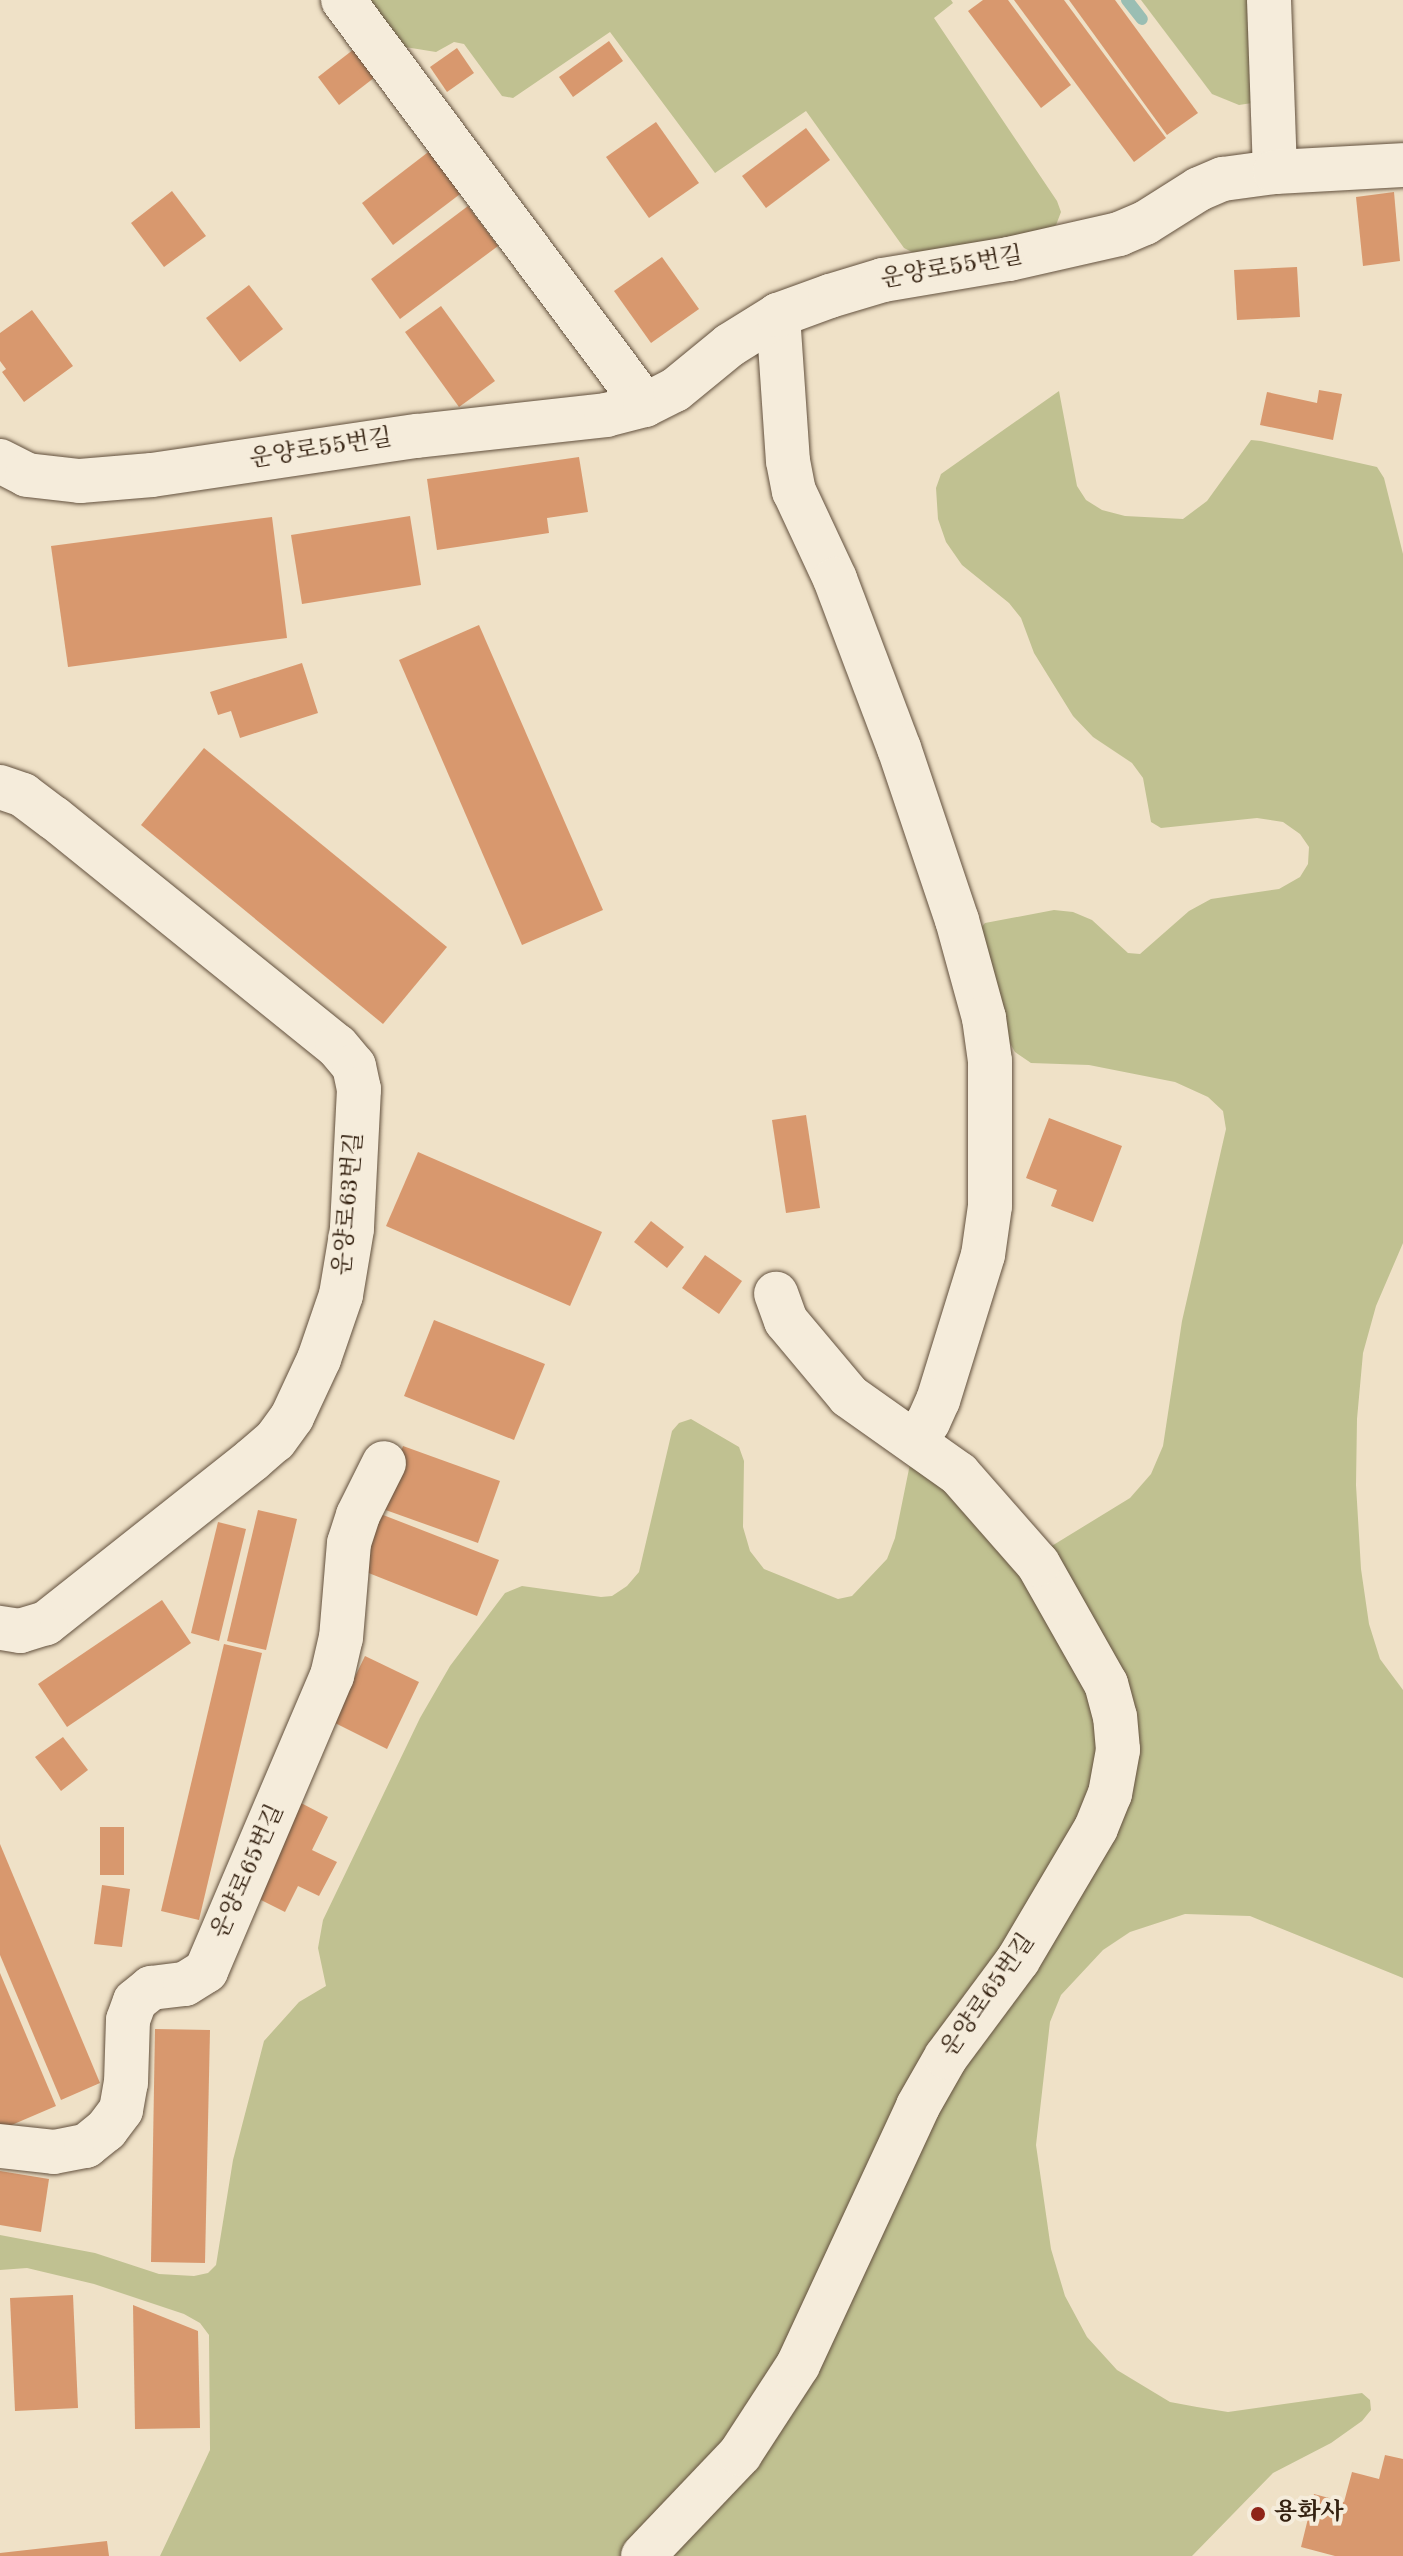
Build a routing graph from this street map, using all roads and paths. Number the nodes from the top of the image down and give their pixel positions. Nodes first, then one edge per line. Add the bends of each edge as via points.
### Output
1 (343, 0) edge
2 (1269, 0) edge
3 (1396, 165) edge
4 (1275, 172) junction
5 (778, 315) junction
6 (645, 405) junction
7 (0, 461) edge
8 (0, 787) edge
9 (776, 1294) dead end
10 (914, 1439) junction
11 (384, 1463) dead end
12 (0, 1628) edge
13 (0, 2146) edge
14 (643, 2556) edge

1 - 6 lane
2 - 4 lane
3 - 4 lane, 운양로55번길
4 - 5 lane, 운양로55번길 via 1223,179 1119,234 883,280
5 - 6 lane, 운양로55번길 via 730,345 675,390
5 - 10 lane via 794,491 835,579 899,748 957,920 990,1061 990,1206 983,1255 938,1400
6 - 7 lane, 운양로55번길 via 606,415 152,475 51,480
8 - 12 lane, 운양로63번길 via 23,795 337,1046 354,1066 359,1089 352,1229 341,1295 292,1417 252,1460 46,1623 20,1631
9 - 10 lane, 운양로65번길 via 786,1321 849,1396
10 - 14 lane, 운양로65번길 via 986,1503 1038,1564 1077,1628 1106,1684 1115,1717 1118,1750 1110,1794 1096,1828 1018,1960 946,2057 918,2106 835,2291 769,2413 740,2454
11 - 13 lane, 운양로65번길 via 349,1543 341,1638 332,1676 206,1971 185,1984 151,1988 135,2001 128,2020 121,2110 106,2130 86,2146 54,2152

